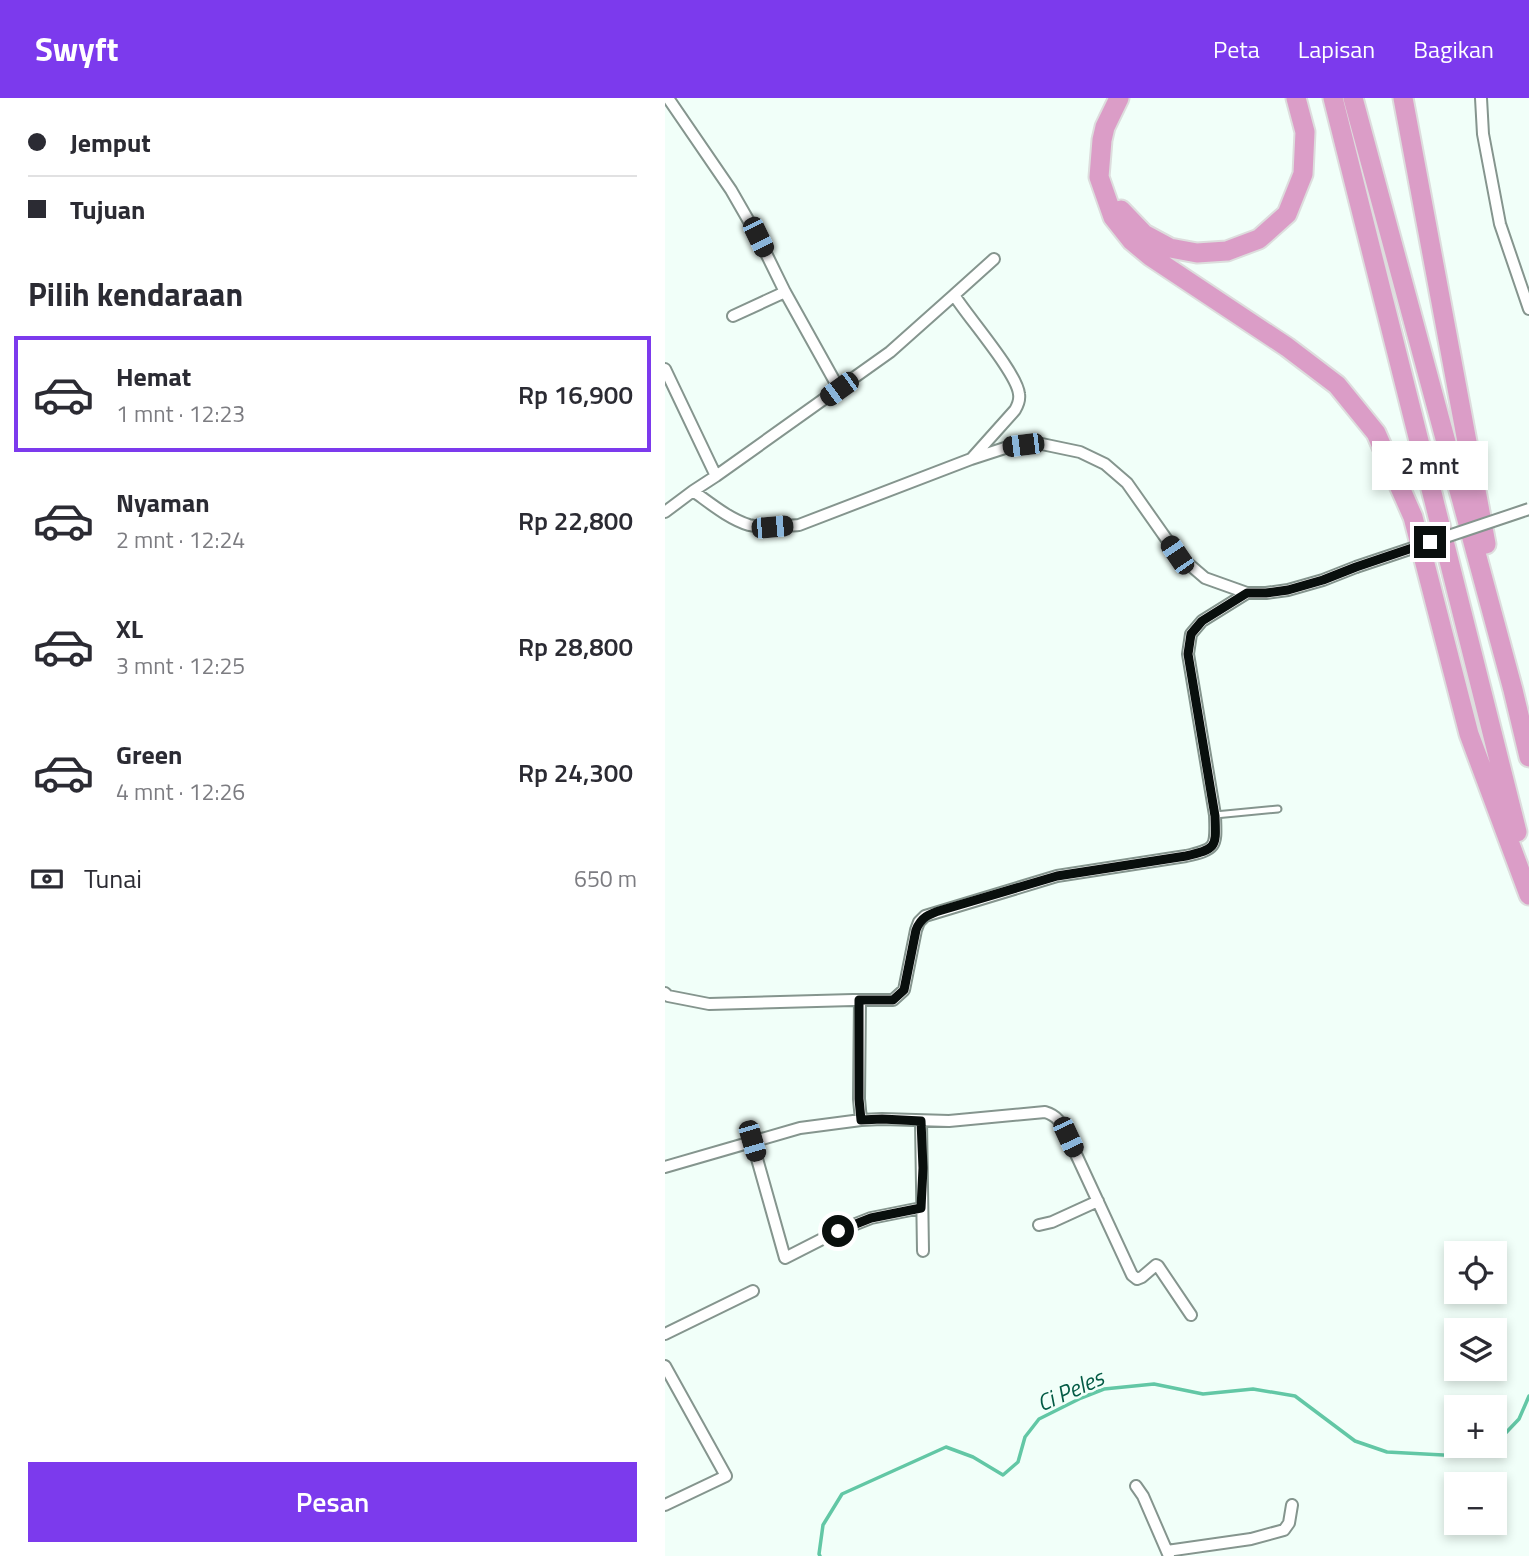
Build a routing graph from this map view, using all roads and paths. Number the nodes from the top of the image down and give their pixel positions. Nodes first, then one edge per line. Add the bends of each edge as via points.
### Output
1 (668, 98) edge
2 (1119, 98) edge
3 (1130, 98) edge
4 (1296, 98) edge
5 (1333, 98) edge
6 (1353, 98) edge
7 (1403, 98) edge
8 (1481, 98) edge
9 (994, 259) dead end
10 (785, 292) junction
11 (954, 295) junction
12 (1529, 309) edge
13 (733, 316) dead end
14 (665, 369) edge
15 (839, 389) junction
16 (971, 459) junction
17 (716, 476) junction
18 (693, 491) junction
19 (1529, 509) edge
20 (665, 512) edge
21 (1247, 593) junction
22 (1513, 690) junction
23 (1529, 757) edge
24 (1278, 809) dead end
25 (1215, 816) junction
26 (1529, 881) edge
27 (1529, 895) edge
28 (665, 993) edge
29 (859, 1000) junction
30 (861, 1120) junction
31 (921, 1121) junction
32 (752, 1141) junction
33 (665, 1167) edge
34 (1098, 1201) junction
35 (921, 1208) junction
36 (1039, 1225) dead end
37 (923, 1251) dead end
38 (753, 1291) dead end
39 (1191, 1314) dead end
40 (665, 1335) edge
41 (665, 1366) edge
42 (1136, 1486) dead end
43 (665, 1505) edge
44 (1291, 1505) dead end
45 (1168, 1553) edge

1 - 10 street via 731,190
2 - 27 highway via 1105,127 1100,177 1113,217 1150,256 1337,385 1376,433 1413,517 1469,734
3 - 4 highway via 1109,142 1108,176 1119,208 1144,234 1170,248 1197,253 1227,251 1259,239 1287,214 1303,174 1305,132
5 - 26 highway
6 - 22 highway
7 - 22 highway
8 - 12 street via 1500,224
9 - 11 street
10 - 13 street
10 - 15 street
11 - 15 street via 890,352
11 - 16 street via 1009,371 1019,395 1015,410
14 - 17 street
15 - 17 street
16 - 18 street via 799,525 749,525
16 - 21 street via 1037,443 1080,452 1105,464 1127,483 1177,555 1205,578
17 - 18 street
18 - 20 street
19 - 21 street, bridge via 1323,580 1288,590
21 - 25 street via 1202,621 1191,634 1188,654
22 - 23 highway
24 - 25 lane
25 - 29 street via 1215,843 1204,852 1057,876 925,916 916,930 904,990 893,1000
28 - 29 street via 709,1004
29 - 30 street
30 - 31 street
30 - 32 street via 800,1128
31 - 34 street via 1052,1114 1058,1117
31 - 35 street
32 - 33 street
32 - 35 street via 785,1258 871,1218
34 - 36 street
34 - 39 street via 1135,1279 1158,1266
35 - 37 street
38 - 40 street
41 - 43 street via 726,1476
42 - 45 street
44 - 45 street via 1284,1530

